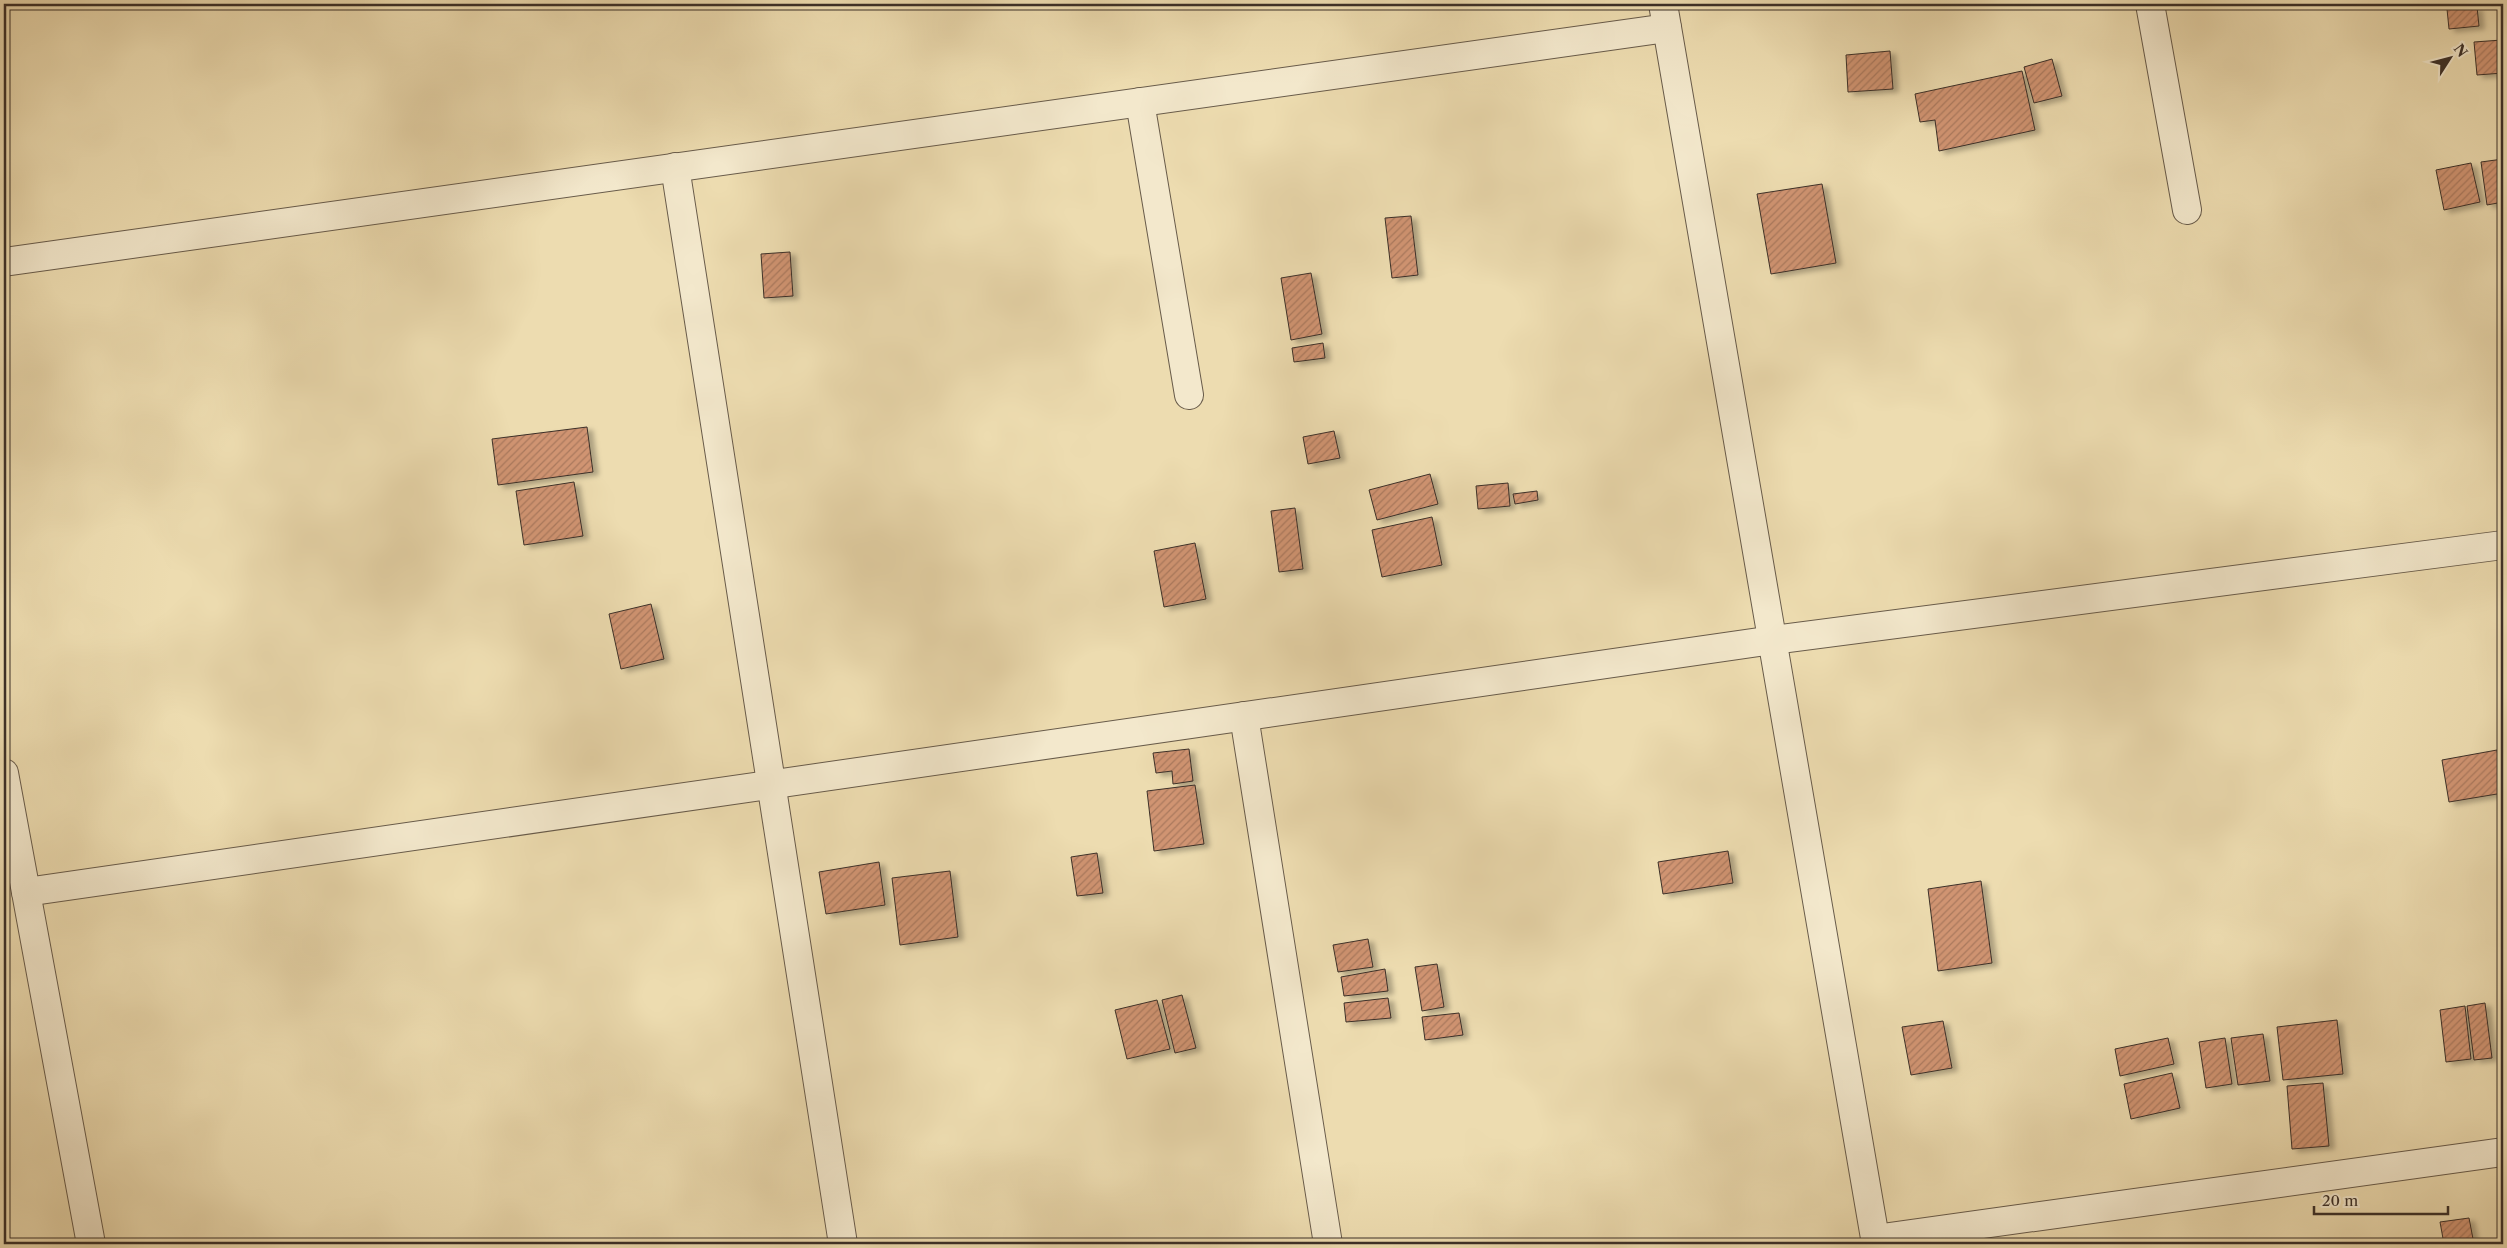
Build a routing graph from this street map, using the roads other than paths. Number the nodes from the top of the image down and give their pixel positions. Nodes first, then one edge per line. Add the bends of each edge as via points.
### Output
1 (2150, 4) edge
2 (1665, 16) edge
3 (1140, 102) junction
4 (675, 167) junction
5 (2187, 210) dead end
6 (4, 262) edge
7 (1190, 395) dead end
8 (2503, 545) edge
9 (1773, 640) junction
10 (1244, 716) junction
11 (4, 773) edge
12 (771, 785) junction
13 (26, 892) junction
14 (2503, 1152) edge
15 (1876, 1242) edge
16 (91, 1244) edge
17 (843, 1244) edge
18 (1328, 1244) edge

1 - 5 street
2 - 3 street
2 - 9 street
3 - 4 street
3 - 7 street
4 - 6 street
4 - 12 street
8 - 9 street
9 - 10 street
9 - 15 street
10 - 12 street
10 - 18 street
11 - 13 street
12 - 13 street
12 - 17 street
13 - 16 street
14 - 15 street

